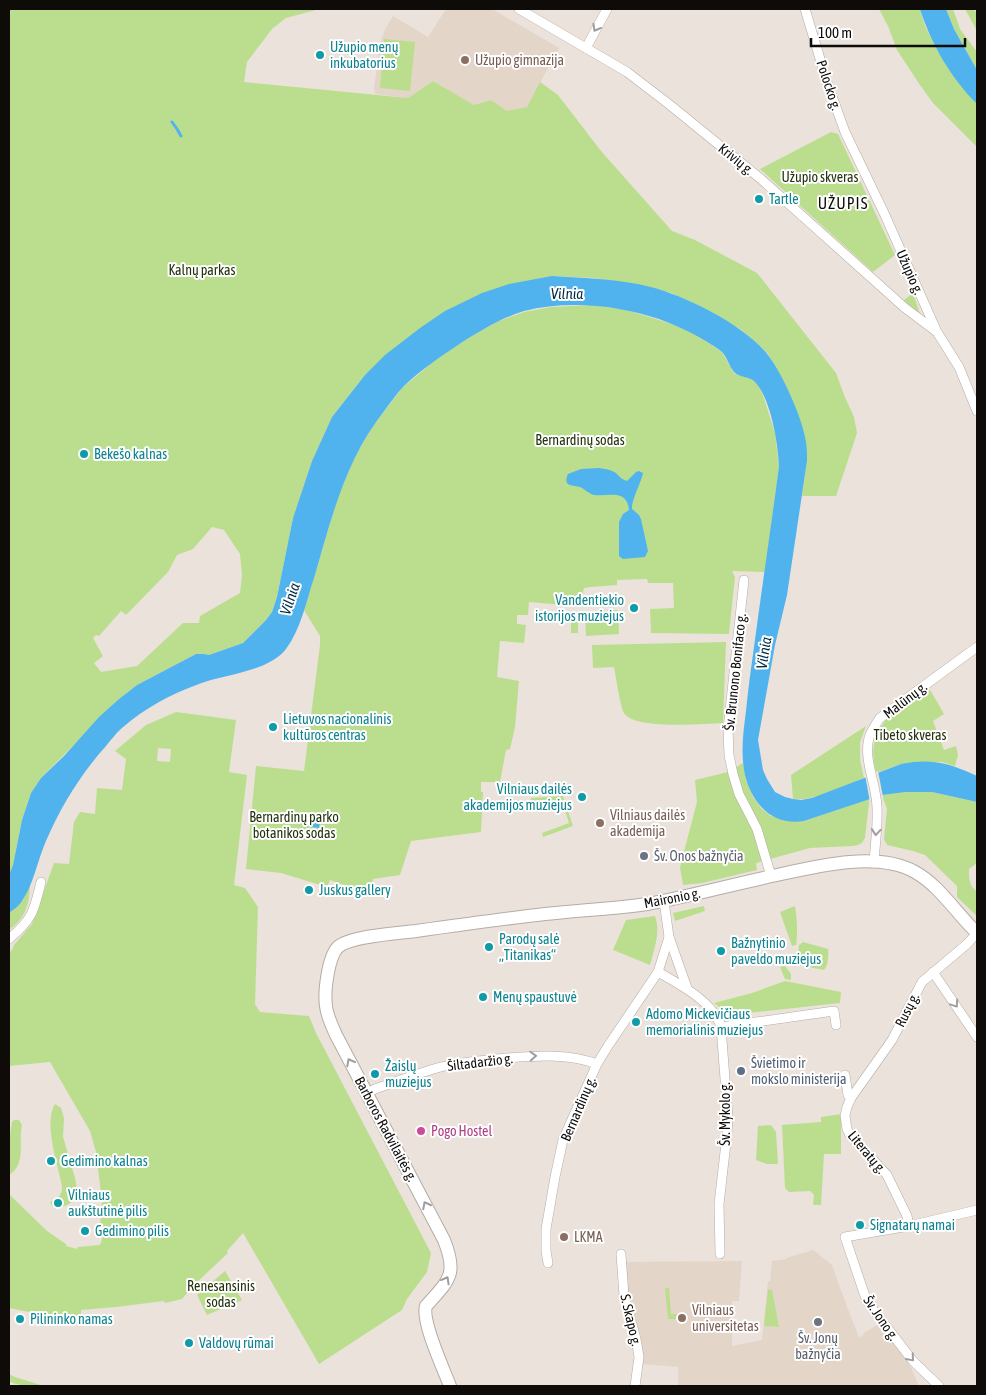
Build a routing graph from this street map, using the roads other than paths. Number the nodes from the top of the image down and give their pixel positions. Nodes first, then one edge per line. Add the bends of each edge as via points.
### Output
1 (518, 9) edge
2 (607, 9) edge
3 (805, 9) edge
4 (586, 48) junction
5 (845, 132) joint
6 (936, 332) junction
7 (977, 411) edge
8 (744, 580) dead end
9 (977, 647) edge
10 (874, 862) junction
11 (771, 876) junction
12 (41, 882) dead end
13 (664, 901) junction
14 (977, 933) edge
15 (669, 937) junction
16 (9, 939) edge
17 (340, 946) joint
18 (658, 972) junction
19 (933, 972) junction
20 (687, 988) junction
21 (836, 1025) dead end
22 (721, 1027) junction
23 (977, 1037) edge
24 (597, 1064) junction
25 (845, 1075) dead end
26 (367, 1093) junction
27 (850, 1098) junction
28 (977, 1210) edge
29 (909, 1226) junction
30 (621, 1254) dead end
31 (720, 1254) dead end
32 (548, 1263) dead end
33 (450, 1386) edge
34 (635, 1386) edge
35 (938, 1386) edge

1 - 4 street, Krivių g.
2 -> 4 street
3 - 5 street, Polocko g.
4 - 6 street, Krivių g. via 626,72 717,143
5 - 6 street, Užupio g.
6 - 7 street, Užupio g. via 959,367
8 - 11 street, Šv. Brunono Bonifaco g. via 728,729 730,755 739,794 757,829
9 -> 10 street, Malūnų g. via 880,718 872,730 868,739 868,758 877,801
10 - 11 main road, Maironio g. via 831,864
10 - 14 main road, Maironio g. via 893,864 917,873
11 - 13 main road, Maironio g.
12 - 16 street via 28,921
13 - 15 street, Šv. Mykolo g.
13 - 17 main road, Maironio g. via 386,935 353,940
14 - 19 street, Rusų g.
15 - 18 street, Šv. Mykolo g.
15 - 20 street, Šv. Mykolo g.
26 -> 17 main road, Barboros Radvilaitės g. via 336,1035 326,1008 330,966
18 - 20 street, Šv. Mykolo g.
18 - 24 street, Bernardinų g.
19 -> 23 street
19 - 27 street, Rusų g. via 922,982 892,1040
20 - 22 street, Šv. Mykolo g. via 714,1012
21 - 22 street via 834,1011
22 - 31 street, Šv. Mykolo g. via 728,1118 719,1204
26 -> 24 street, Šiltadaržio g. via 438,1068 476,1061 554,1056
24 - 32 street, Bernardinų g. via 560,1155 546,1229
25 - 27 street, Literatų g.
33 -> 26 main road, Barboros Radvilaitės g. via 426,1322 425,1311 448,1279 450,1256
27 - 29 street, Literatų g. via 845,1116 847,1130 887,1175
28 - 29 street
29 -> 35 street, Šv. Jono g. via 845,1237 872,1308 913,1361
30 - 34 street, S. Skapo g. via 624,1296 638,1349

